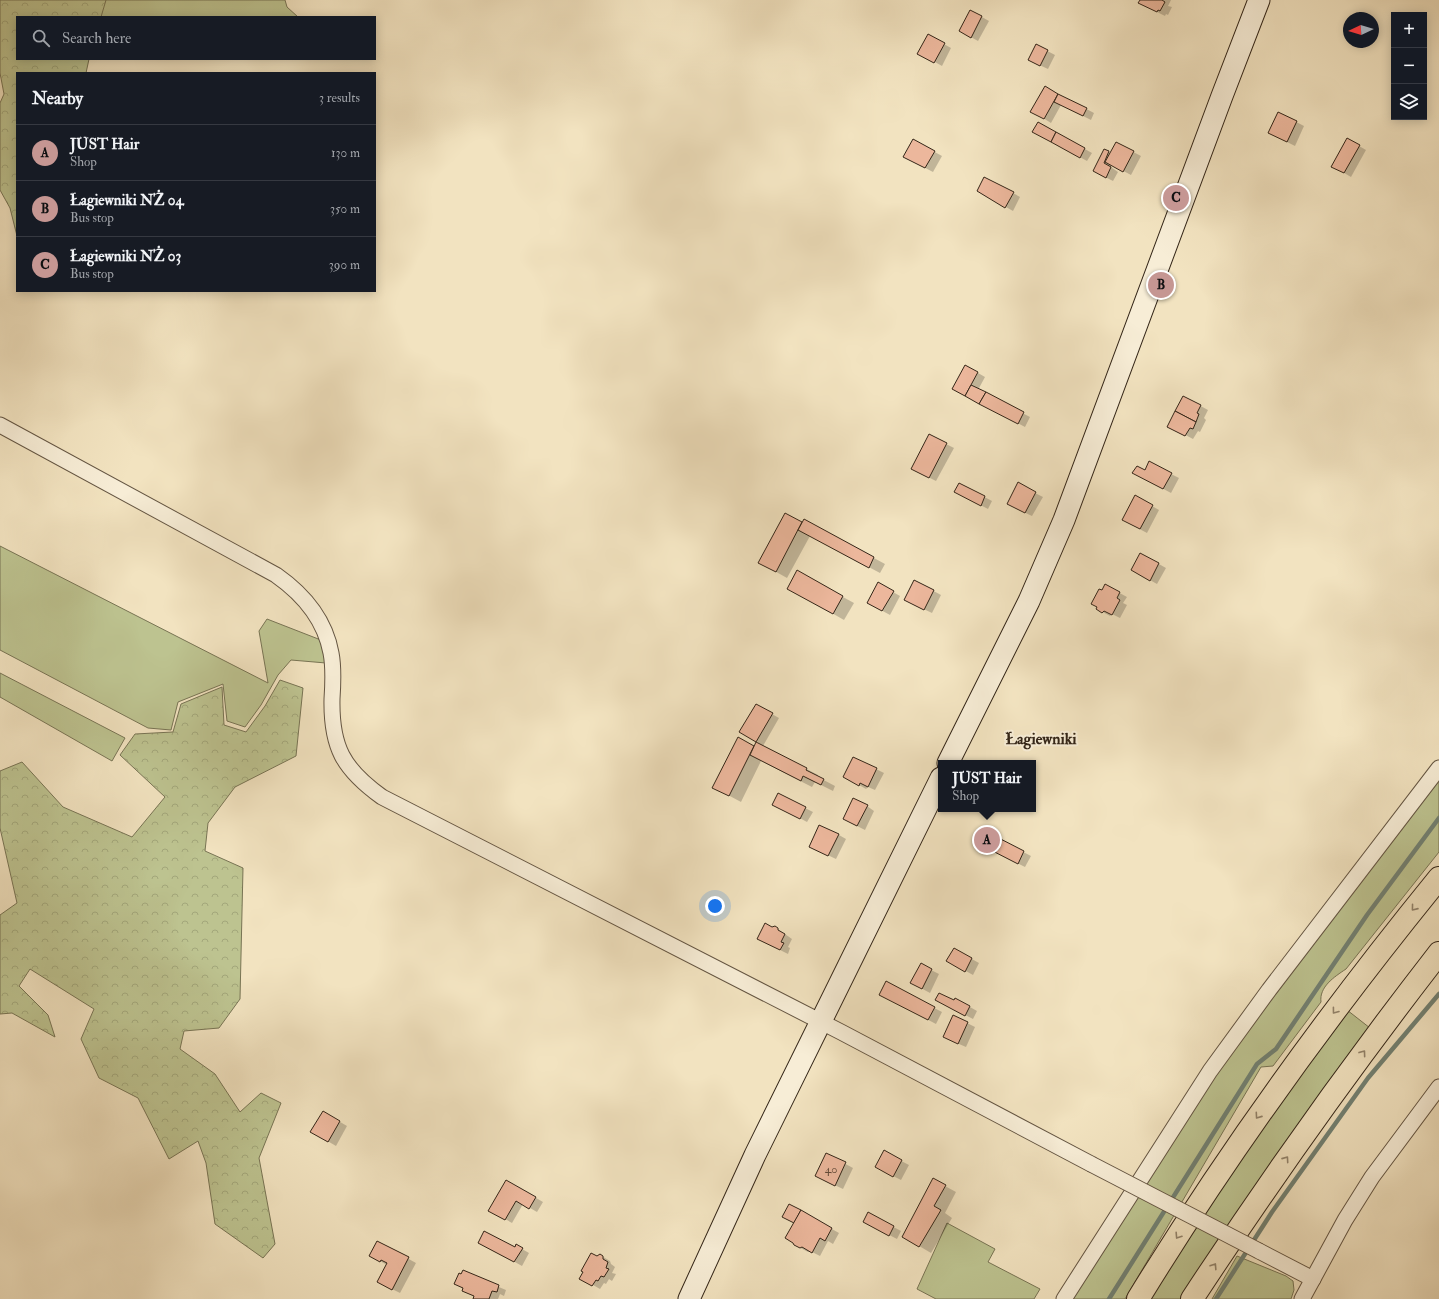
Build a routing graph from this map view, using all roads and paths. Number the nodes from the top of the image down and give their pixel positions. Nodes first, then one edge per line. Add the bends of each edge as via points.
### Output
1 (1259, 0) edge
2 (0, 425) edge
3 (950, 760) edge
4 (1439, 768) edge
5 (938, 784) edge
6 (1439, 878) edge
7 (1439, 952) edge
8 (820, 1021) junction
9 (1439, 1087) edge
10 (1313, 1279) junction
11 (689, 1299) edge
12 (1064, 1299) edge
13 (1138, 1299) edge
14 (1192, 1299) edge
15 (1302, 1299) edge

1 - 3 street via 1064,520 1029,601
2 - 8 street via 276,575 300,595 317,617 329,642 333,666 333,726 339,749 351,769 370,788
4 - 12 street via 1292,959 1210,1071
5 - 8 street
6 -> 13 highway via 1308,1046 1200,1201
14 -> 7 highway via 1305,1132
8 - 10 street, bridge
8 - 11 street
9 - 10 street via 1372,1177
10 - 15 street

